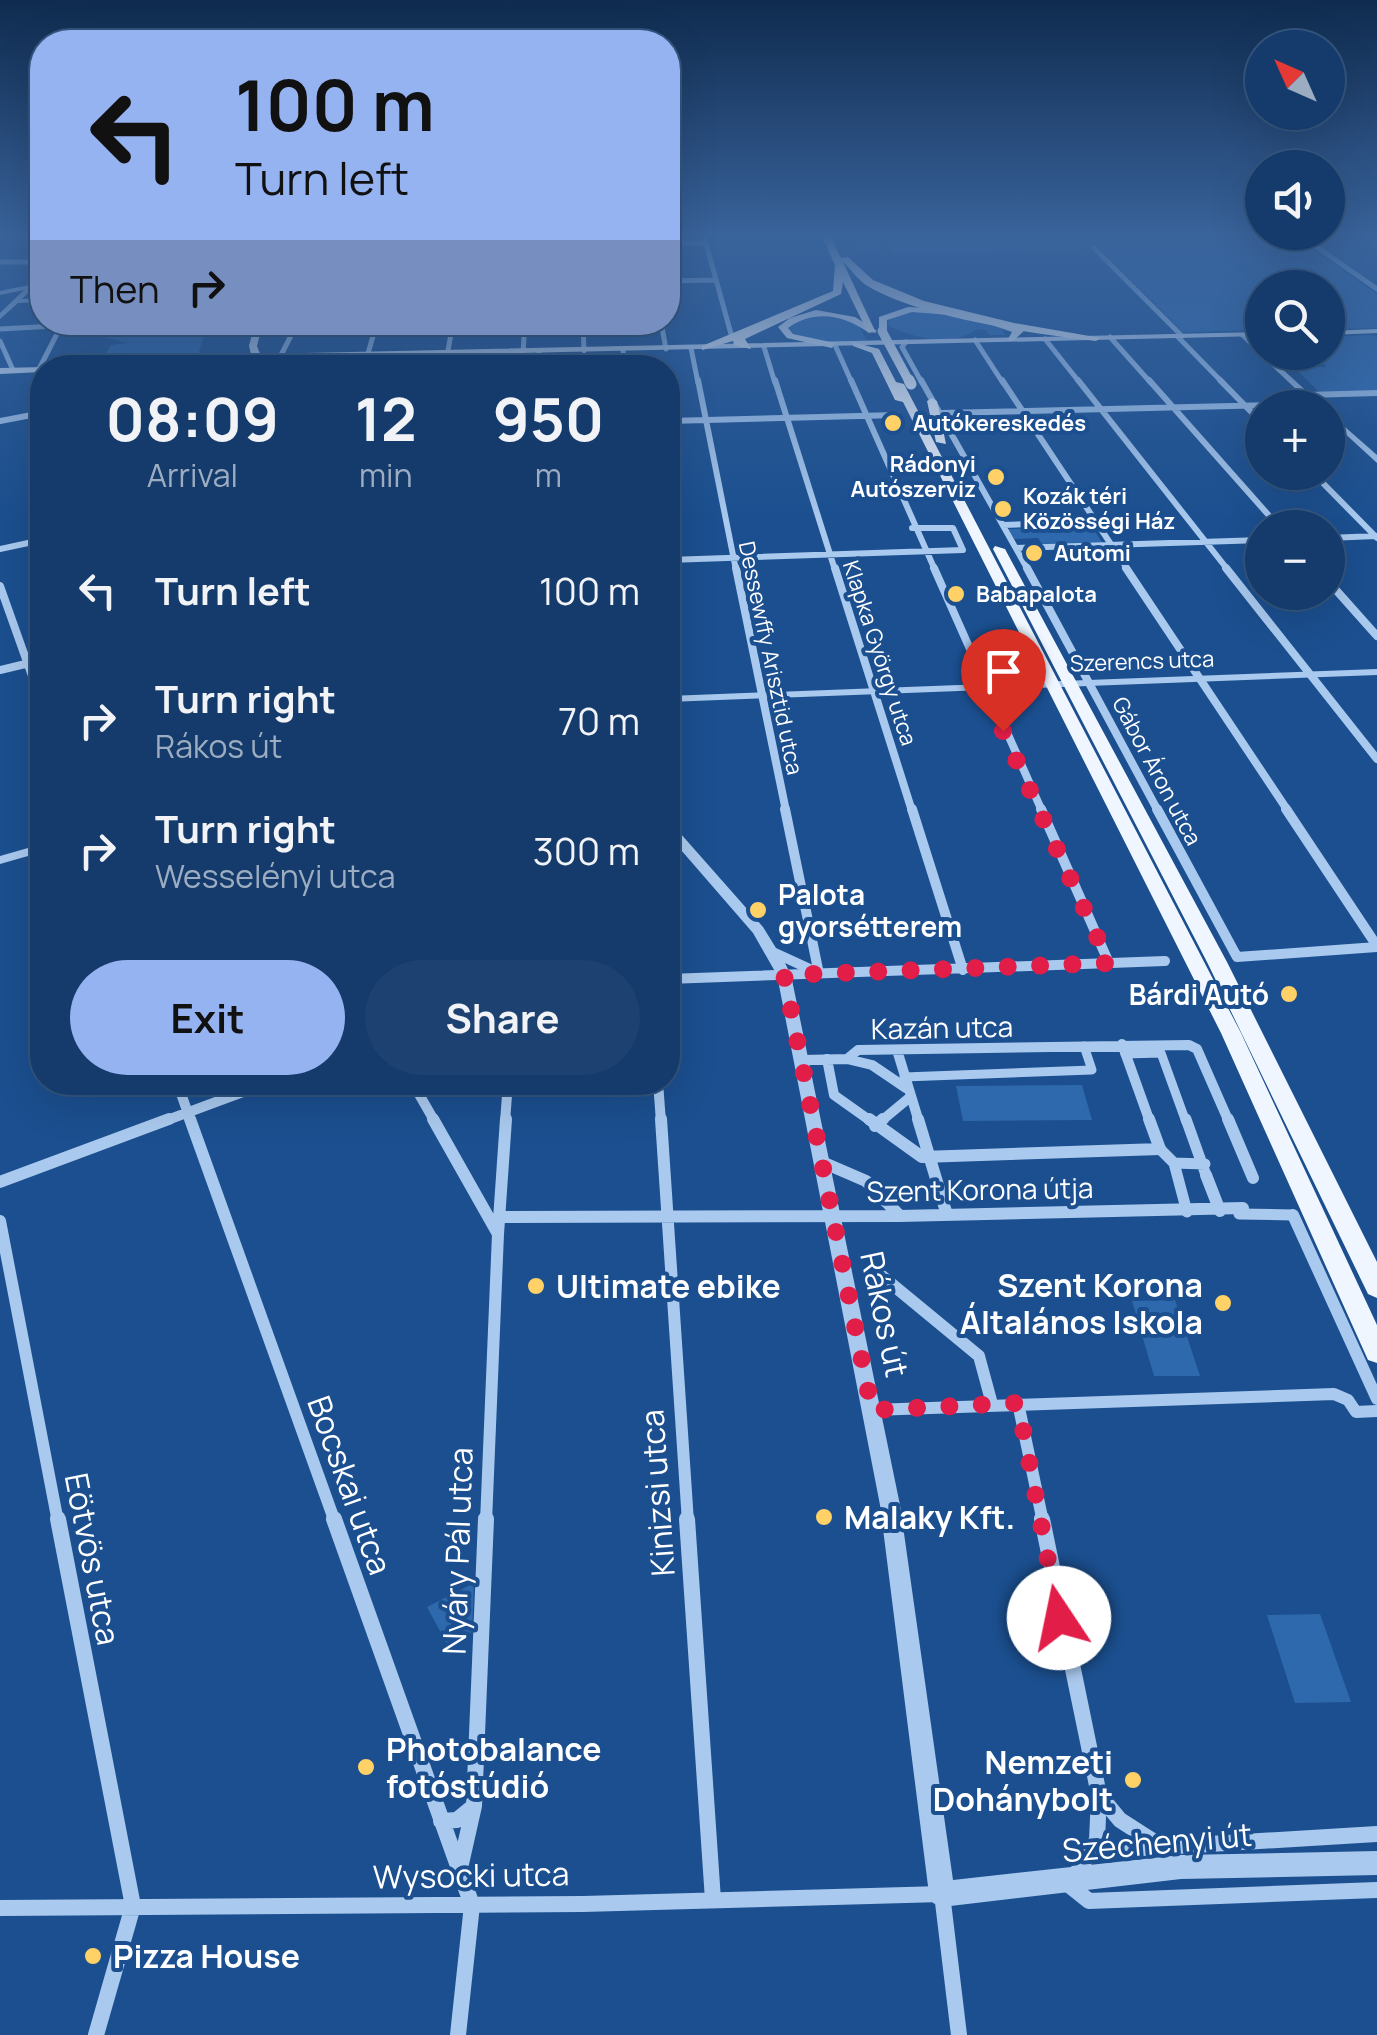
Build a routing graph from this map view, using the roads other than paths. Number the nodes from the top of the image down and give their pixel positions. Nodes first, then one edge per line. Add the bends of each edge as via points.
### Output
1 (730, 331) edge
2 (750, 331) edge
3 (752, 331) edge
4 (786, 331) edge
5 (878, 331) edge
6 (1019, 331) edge
7 (1029, 331) edge
8 (1055, 331) edge
9 (1174, 331) edge
10 (1377, 332) edge
11 (1345, 333) edge
12 (731, 334) dead end
13 (451, 335) edge
14 (525, 335) edge
15 (583, 335) edge
16 (663, 335) edge
17 (1242, 335) junction
18 (1245, 335) edge
19 (1179, 336) junction
20 (1110, 337) junction
21 (1096, 338) junction
22 (1030, 339) junction
23 (1045, 339) junction
24 (975, 340) junction
25 (1010, 340) junction
26 (0, 341) edge
27 (906, 342) junction
28 (833, 344) junction
29 (856, 344) junction
30 (764, 346) junction
31 (746, 347) junction
32 (691, 348) junction
33 (706, 348) junction
34 (666, 349) junction
35 (623, 350) junction
36 (584, 351) junction
37 (524, 352) junction
38 (539, 352) joint
39 (447, 354) junction
40 (434, 355) edge
41 (624, 355) edge
42 (13, 370) junction
43 (30, 371) edge
44 (0, 372) edge
45 (30, 372) edge
46 (1302, 390) edge
47 (1377, 393) edge
48 (1345, 394) edge
49 (932, 401) junction
50 (1245, 405) edge
51 (1245, 406) edge
52 (1172, 407) junction
53 (1103, 409) junction
54 (1023, 411) junction
55 (942, 413) junction
56 (30, 415) edge
57 (897, 415) dead end
58 (864, 416) junction
59 (785, 418) junction
60 (0, 420) edge
61 (705, 420) junction
62 (680, 421) edge
63 (1345, 428) edge
64 (1345, 429) edge
65 (936, 442) junction
66 (1375, 450) edge
67 (1330, 490) edge
68 (1264, 510) edge
69 (1096, 522) junction
70 (1002, 525) junction
71 (912, 528) junction
72 (1376, 537) edge
73 (1345, 538) edge
74 (1245, 541) edge
75 (30, 542) edge
76 (1208, 542) junction
77 (1112, 545) junction
78 (0, 548) edge
79 (1016, 548) junction
80 (922, 551) junction
81 (830, 555) junction
82 (732, 558) junction
83 (680, 560) edge
84 (0, 586) edge
85 (1345, 600) edge
86 (1377, 636) edge
87 (28, 664) junction
88 (0, 670) edge
89 (30, 670) edge
90 (1377, 672) edge
91 (1312, 675) junction
92 (1201, 679) junction
93 (1070, 682) junction
94 (1090, 682) junction
95 (1052, 684) junction
96 (983, 686) junction
97 (873, 690) junction
98 (761, 694) junction
99 (680, 698) edge
100 (1377, 759) edge
101 (680, 842) edge
102 (30, 851) edge
103 (0, 860) edge
104 (1377, 947) edge
105 (775, 953) junction
106 (1165, 961) dead end
107 (1109, 963) junction
108 (962, 970) junction
109 (818, 974) junction
110 (784, 975) junction
111 (680, 979) edge
112 (1084, 1046) junction
113 (1124, 1049) junction
114 (898, 1050) junction
115 (804, 1060) junction
116 (828, 1060) junction
117 (846, 1060) junction
118 (907, 1088) junction
119 (182, 1095) edge
120 (236, 1095) edge
121 (419, 1095) edge
122 (508, 1095) edge
123 (659, 1095) edge
124 (188, 1113) junction
125 (875, 1126) junction
126 (1160, 1148) junction
127 (934, 1158) junction
128 (822, 1162) junction
129 (1174, 1163) junction
130 (1206, 1169) junction
131 (1254, 1178) dead end
132 (0, 1182) edge
133 (1241, 1211) joint
134 (1188, 1212) junction
135 (1220, 1212) junction
136 (1293, 1214) joint
137 (947, 1215) junction
138 (832, 1216) junction
139 (900, 1216) junction
140 (500, 1217) junction
141 (666, 1217) junction
142 (0, 1221) edge
143 (498, 1234) junction
144 (876, 1271) dead end
145 (1377, 1287) edge
146 (1377, 1352) edge
147 (1377, 1399) edge
148 (1018, 1403) junction
149 (992, 1404) junction
150 (872, 1410) junction
151 (1377, 1411) edge
152 (1100, 1795) junction
153 (474, 1806) junction
154 (442, 1821) junction
155 (1377, 1834) edge
156 (1161, 1846) junction
157 (1094, 1851) junction
158 (1377, 1862) edge
159 (460, 1869) junction
160 (1068, 1881) junction
161 (1377, 1890) edge
162 (942, 1894) junction
163 (713, 1900) junction
164 (472, 1905) junction
165 (133, 1906) junction
166 (0, 1908) edge
167 (96, 2035) edge
168 (458, 2035) edge
169 (959, 2035) edge

1 - 12 street
2 - 33 highway
3 - 31 highway via 737,341
4 - 28 main road
5 - 65 main road, bridge
6 - 25 main road
7 - 22 highway
8 - 21 highway
9 - 19 street
10 - 11 main road
13 - 39 street
14 - 37 street
15 - 36 street
16 - 34 street
17 - 18 main road
17 - 19 main road
17 - 46 street
19 - 20 main road
19 - 50 street
20 - 21 main road
20 - 52 street
21 - 23 main road
22 - 23 main road
22 - 25 main road
23 - 53 street
24 - 25 main road
24 - 27 main road
24 - 54 street
26 - 42 street
27 - 29 main road
27 - 49 street, Gábor Áron utca via 902,348
28 - 29 main road
28 - 30 main road
28 - 58 street
29 - 65 main road via 876,351 908,415
30 - 31 main road
30 - 59 street, Klapka György utca
31 - 33 main road
32 - 33 main road
32 - 34 main road
32 - 61 street, Dessewffy Arisztid utca
34 - 35 main road
35 - 36 main road
35 - 41 street
36 - 38 main road
37 - 38 main road
37 - 39 main road
39 - 40 main road
42 - 43 main road
42 - 44 main road
44 - 45 main road
47 - 48 street
49 - 55 street, Gábor Áron utca
49 - 65 main road
51 - 52 street
52 - 53 street
52 - 68 street
53 - 54 street
53 - 76 street
54 - 55 street
54 - 69 street
55 - 70 street, Gábor Áron utca
56 - 60 street
57 - 58 street
58 - 59 street
58 - 71 street
59 - 61 street
59 - 81 street, Klapka György utca
61 - 62 street
61 - 82 street, Dessewffy Arisztid utca
63 - 66 street
64 - 66 street
65 - 93 main road
65 - 95 main road
67 - 72 street
69 - 70 street
69 - 77 street
70 - 79 street, Gábor Áron utca
71 - 80 street
71 - 80 street via 954,528 963,550
72 - 73 street
74 - 76 street
75 - 78 street
76 - 77 street
76 - 91 street
77 - 79 street
77 - 92 street
79 - 94 street, Gábor Áron utca
80 - 81 street
80 - 96 street
81 - 82 street
81 - 97 street, Klapka György utca
82 - 83 street
82 - 98 street, Dessewffy Arisztid utca
84 - 87 street
85 - 86 street
87 - 88 street
87 - 89 street
90 - 91 street, Szerencs utca
91 - 92 street, Szerencs utca
91 - 100 street
92 - 94 street, Szerencs utca
92 - 104 street
93 - 94 street, Szerencs utca
93 - 95 street, Szerencs utca
93 - 145 main road
94 - 104 street, Gábor Áron utca via 1237,957
95 - 96 street, Szerencs utca
95 - 146 main road via 1231,1034
96 - 97 street, Szerencs utca
96 - 107 street
97 - 98 street, Szerencs utca
97 - 108 street, Klapka György utca
98 - 99 street, Szerencs utca
98 - 109 street, Dessewffy Arisztid utca
101 - 105 street, Rákos út
102 - 103 street
105 - 109 street
105 - 110 street, Rákos út
106 - 107 street
107 - 108 street
108 - 109 street
109 - 110 street
110 - 111 street
110 - 115 street, Rákos út
112 - 113 street, Kazán utca
112 - 114 street, Kazán utca
112 - 118 street, Kazán utca via 1092,1070
113 - 126 street
113 - 130 street via 1161,1052
113 - 131 street, Kazán utca via 1181,1043 1197,1049
114 - 117 street, Kazán utca via 858,1050
114 - 118 street
115 - 116 street, Kazán utca
115 - 128 street, Rákos út
116 - 117 street, Kazán utca
116 - 125 street via 834,1095
117 - 118 street via 872,1065
118 - 125 street
118 - 127 street
119 - 124 street, Bocskai utca
120 - 124 street
121 - 143 street
122 - 140 street, Nyáry Pál utca
123 - 141 street, Kinizsi utca
124 - 132 street
124 - 154 street, Bocskai utca
125 - 127 street
126 - 127 street, Szent Korona útja
126 - 129 street
127 - 137 street
128 - 138 street, Rákos út
128 - 139 street via 839,1164
129 - 130 street
129 - 134 street
130 - 135 street
133 - 135 street, Szent Korona útja
133 - 136 street, Szent Korona útja
134 - 135 street, Szent Korona útja
134 - 137 street, Szent Korona útja
136 - 147 street
137 - 139 street, Szent Korona útja
138 - 139 street, Szent Korona útja
138 - 141 street, Szent Korona útja
138 - 150 street, Rákos út
140 - 141 street, Szent Korona útja
140 - 143 street, Nyáry Pál utca
141 - 163 street, Kinizsi utca
142 - 165 street, Eötvös utca
143 - 153 street, Nyáry Pál utca
144 - 149 street via 978,1356
148 - 149 street
148 - 151 street via 1334,1394 1356,1412
148 - 152 street
149 - 150 street
150 - 162 street, Rákos út
152 - 156 street via 1120,1820
152 - 157 street
153 - 154 street via 457,1820
153 - 159 street, Nyáry Pál utca
154 - 159 street, Bocskai utca
155 - 156 street
156 - 157 street
157 - 160 street
158 - 160 street, Széchenyi út via 1181,1867
159 - 164 street, Bocskai utca
160 - 161 street via 1089,1900
160 - 162 street, Széchenyi út
162 - 163 street, Wysocki utca
162 - 169 street, Rákos út
163 - 164 street, Wysocki utca
164 - 165 street, Wysocki utca
164 - 168 street
165 - 166 street, Wysocki utca
165 - 167 street

